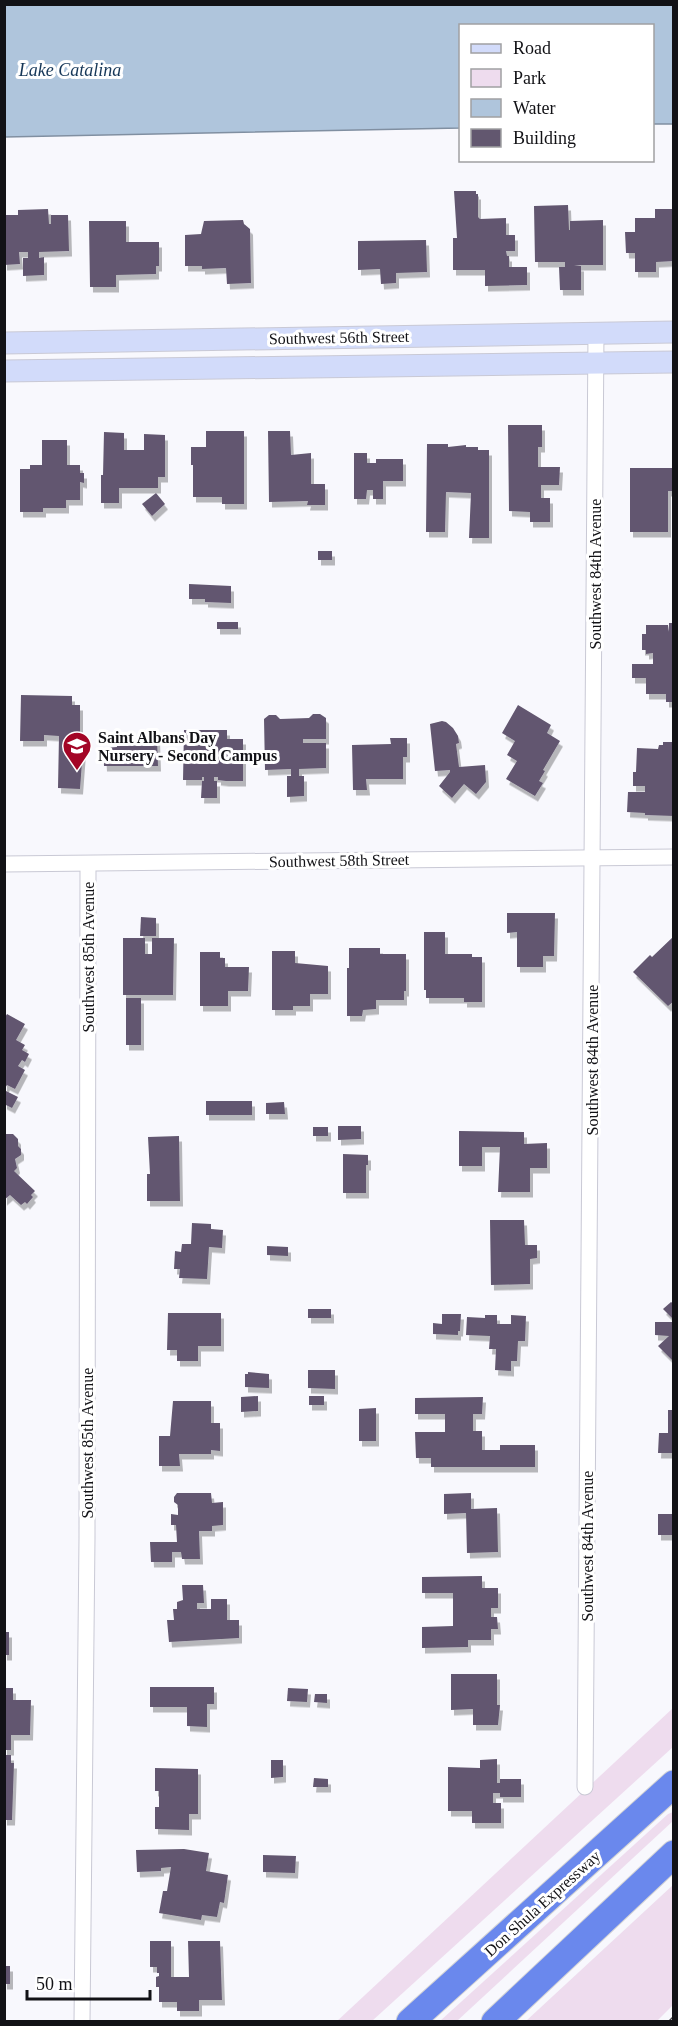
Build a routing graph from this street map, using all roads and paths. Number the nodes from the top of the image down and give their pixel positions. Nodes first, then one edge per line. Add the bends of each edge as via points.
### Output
1 (674, 332) edge
2 (596, 333) junction
3 (180, 340) junction
4 (4, 343) edge
5 (674, 362) edge
6 (596, 363) junction
7 (180, 369) junction
8 (4, 371) edge
9 (593, 857) junction
10 (674, 857) edge
11 (4, 864) edge
12 (88, 864) junction
13 (674, 1784) edge
14 (585, 1787) dead end
15 (674, 1854) edge
16 (82, 2022) edge
17 (410, 2022) edge
18 (495, 2022) edge

1 - 2 main road, Southwest 56th Street
2 - 3 main road, Southwest 56th Street
2 - 6 street, Southwest 84th Avenue
3 - 4 main road, Southwest 56th Street
3 - 7 main road
5 - 6 main road, Southwest 56th Street
6 - 7 main road, Southwest 56th Street
6 - 9 street, Southwest 84th Avenue
7 - 8 main road, Southwest 56th Street
9 - 10 street, Southwest 58th Street
9 - 12 street, Southwest 58th Street
9 - 14 street, Southwest 84th Avenue
11 - 12 street, Southwest 58th Street
12 - 16 street, Southwest 85th Avenue
13 - 17 highway, Don Shula Expressway
15 - 18 highway

